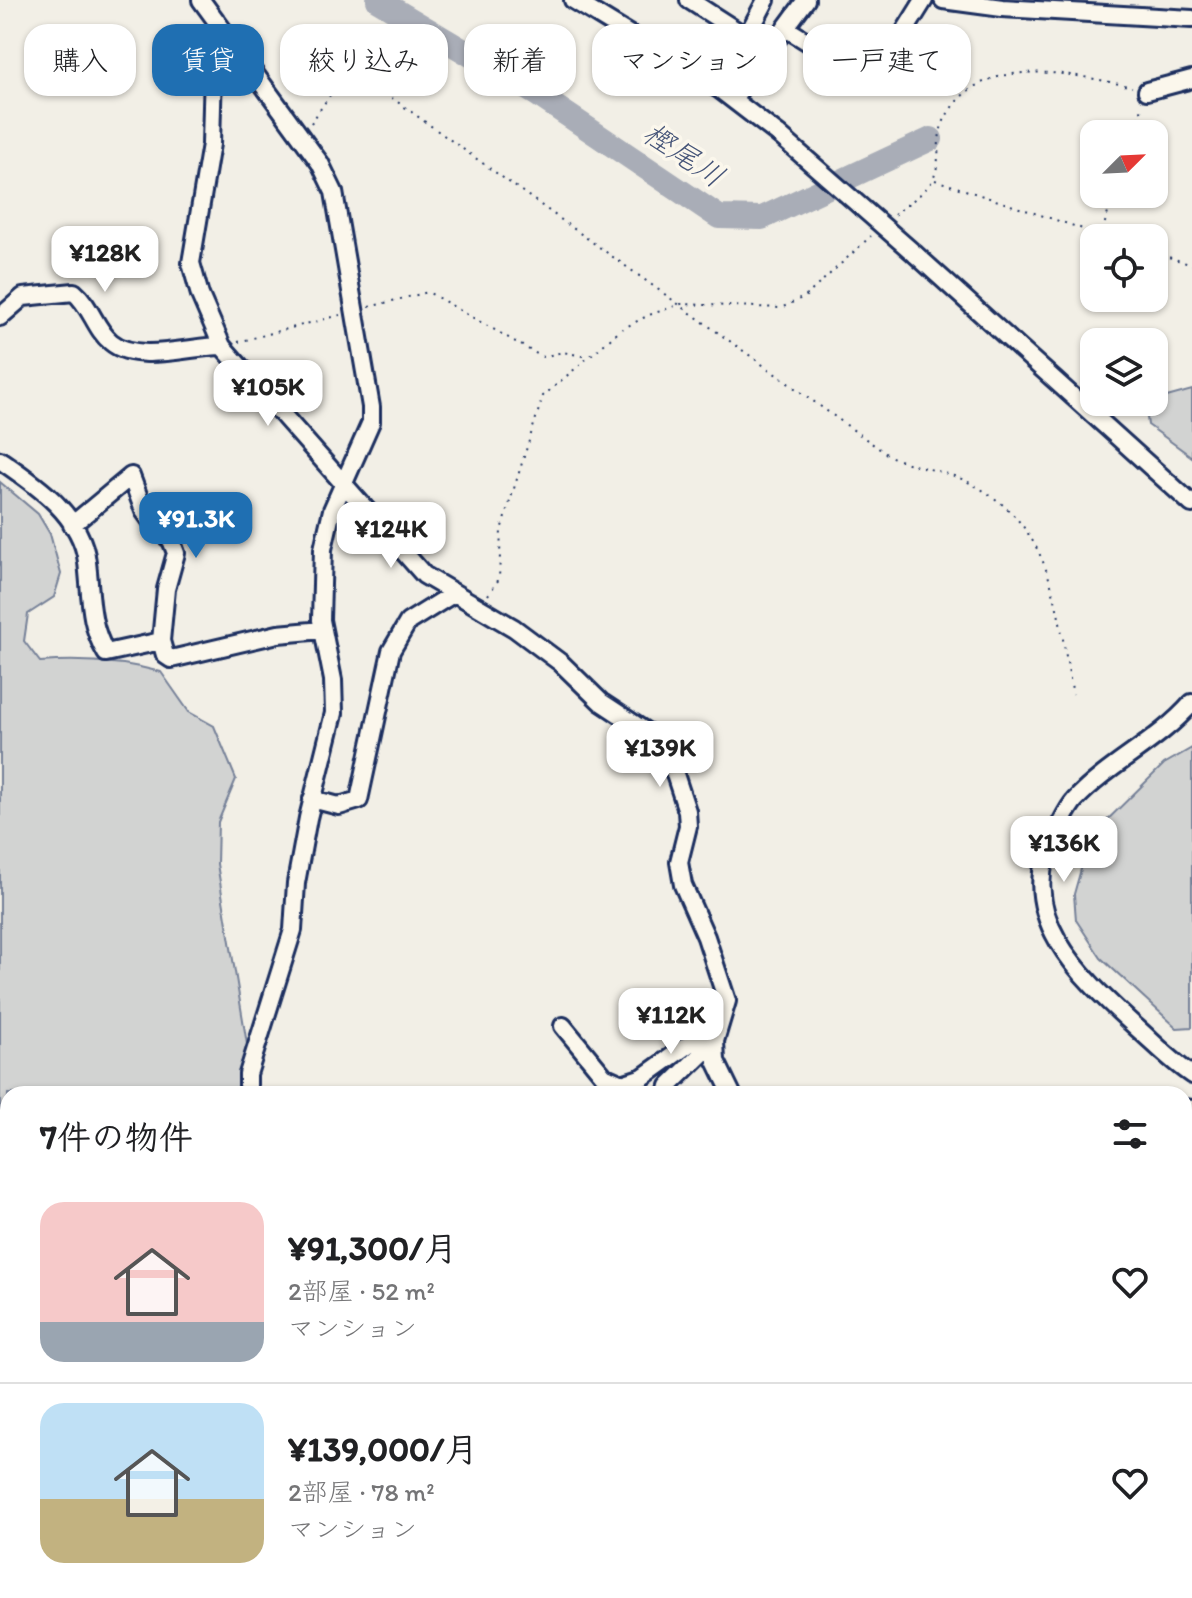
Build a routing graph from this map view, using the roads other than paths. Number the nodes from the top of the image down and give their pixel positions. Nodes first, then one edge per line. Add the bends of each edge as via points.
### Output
1 (201, 0) edge
2 (573, 0) edge
3 (689, 0) edge
4 (766, 0) edge
5 (806, 0) edge
6 (924, 0) edge
7 (943, 0) edge
8 (1028, 4) edge
9 (1115, 7) edge
10 (1192, 19) edge
11 (219, 24) edge
12 (612, 24) edge
13 (726, 24) edge
14 (752, 24) edge
15 (787, 29) joint
16 (1192, 79) edge
17 (264, 86) edge
18 (1147, 91) road end
19 (212, 96) edge
20 (729, 96) edge
21 (0, 317) edge
22 (223, 346) junction
23 (0, 460) edge
24 (343, 483) junction
25 (1192, 504) edge
26 (72, 525) junction
27 (453, 594) junction
28 (323, 630) junction
29 (161, 641) junction
30 (1192, 703) edge
31 (312, 799) junction
32 (563, 1026) dead end
33 (715, 1041) junction
34 (1192, 1075) edge
35 (248, 1086) edge
36 (669, 1086) edge
37 (728, 1086) edge

1 - 11 street
2 - 12 street
3 - 13 street
4 - 14 street
5 - 15 street
6 - 15 street via 875,79
7 - 8 street
8 - 9 street
9 - 10 street
16 - 18 street
17 - 24 street via 334,192 371,422
19 - 22 street via 211,144 191,263
20 - 25 street, bridge via 915,254
21 - 22 street via 23,297 74,292 87,303 109,341 123,349
22 - 24 street
23 - 26 street via 52,498
24 - 27 street via 404,556
24 - 28 street via 323,549
26 - 29 street via 87,557 91,618 106,653
26 - 29 street via 131,476 144,511 176,553
27 - 31 street via 408,622 391,651 359,800 339,806
27 - 33 street via 514,628 561,663 601,702 657,739 671,762 687,811 679,862 683,885 727,1001
28 - 29 street via 278,634 171,659
28 - 31 street via 334,713
30 - 34 street via 1072,803 1044,852 1043,869 1048,920 1082,978
31 - 35 street via 293,930
32 - 33 street via 604,1076 622,1084 643,1077 696,1039
33 - 36 street
33 - 37 street via 716,1061

